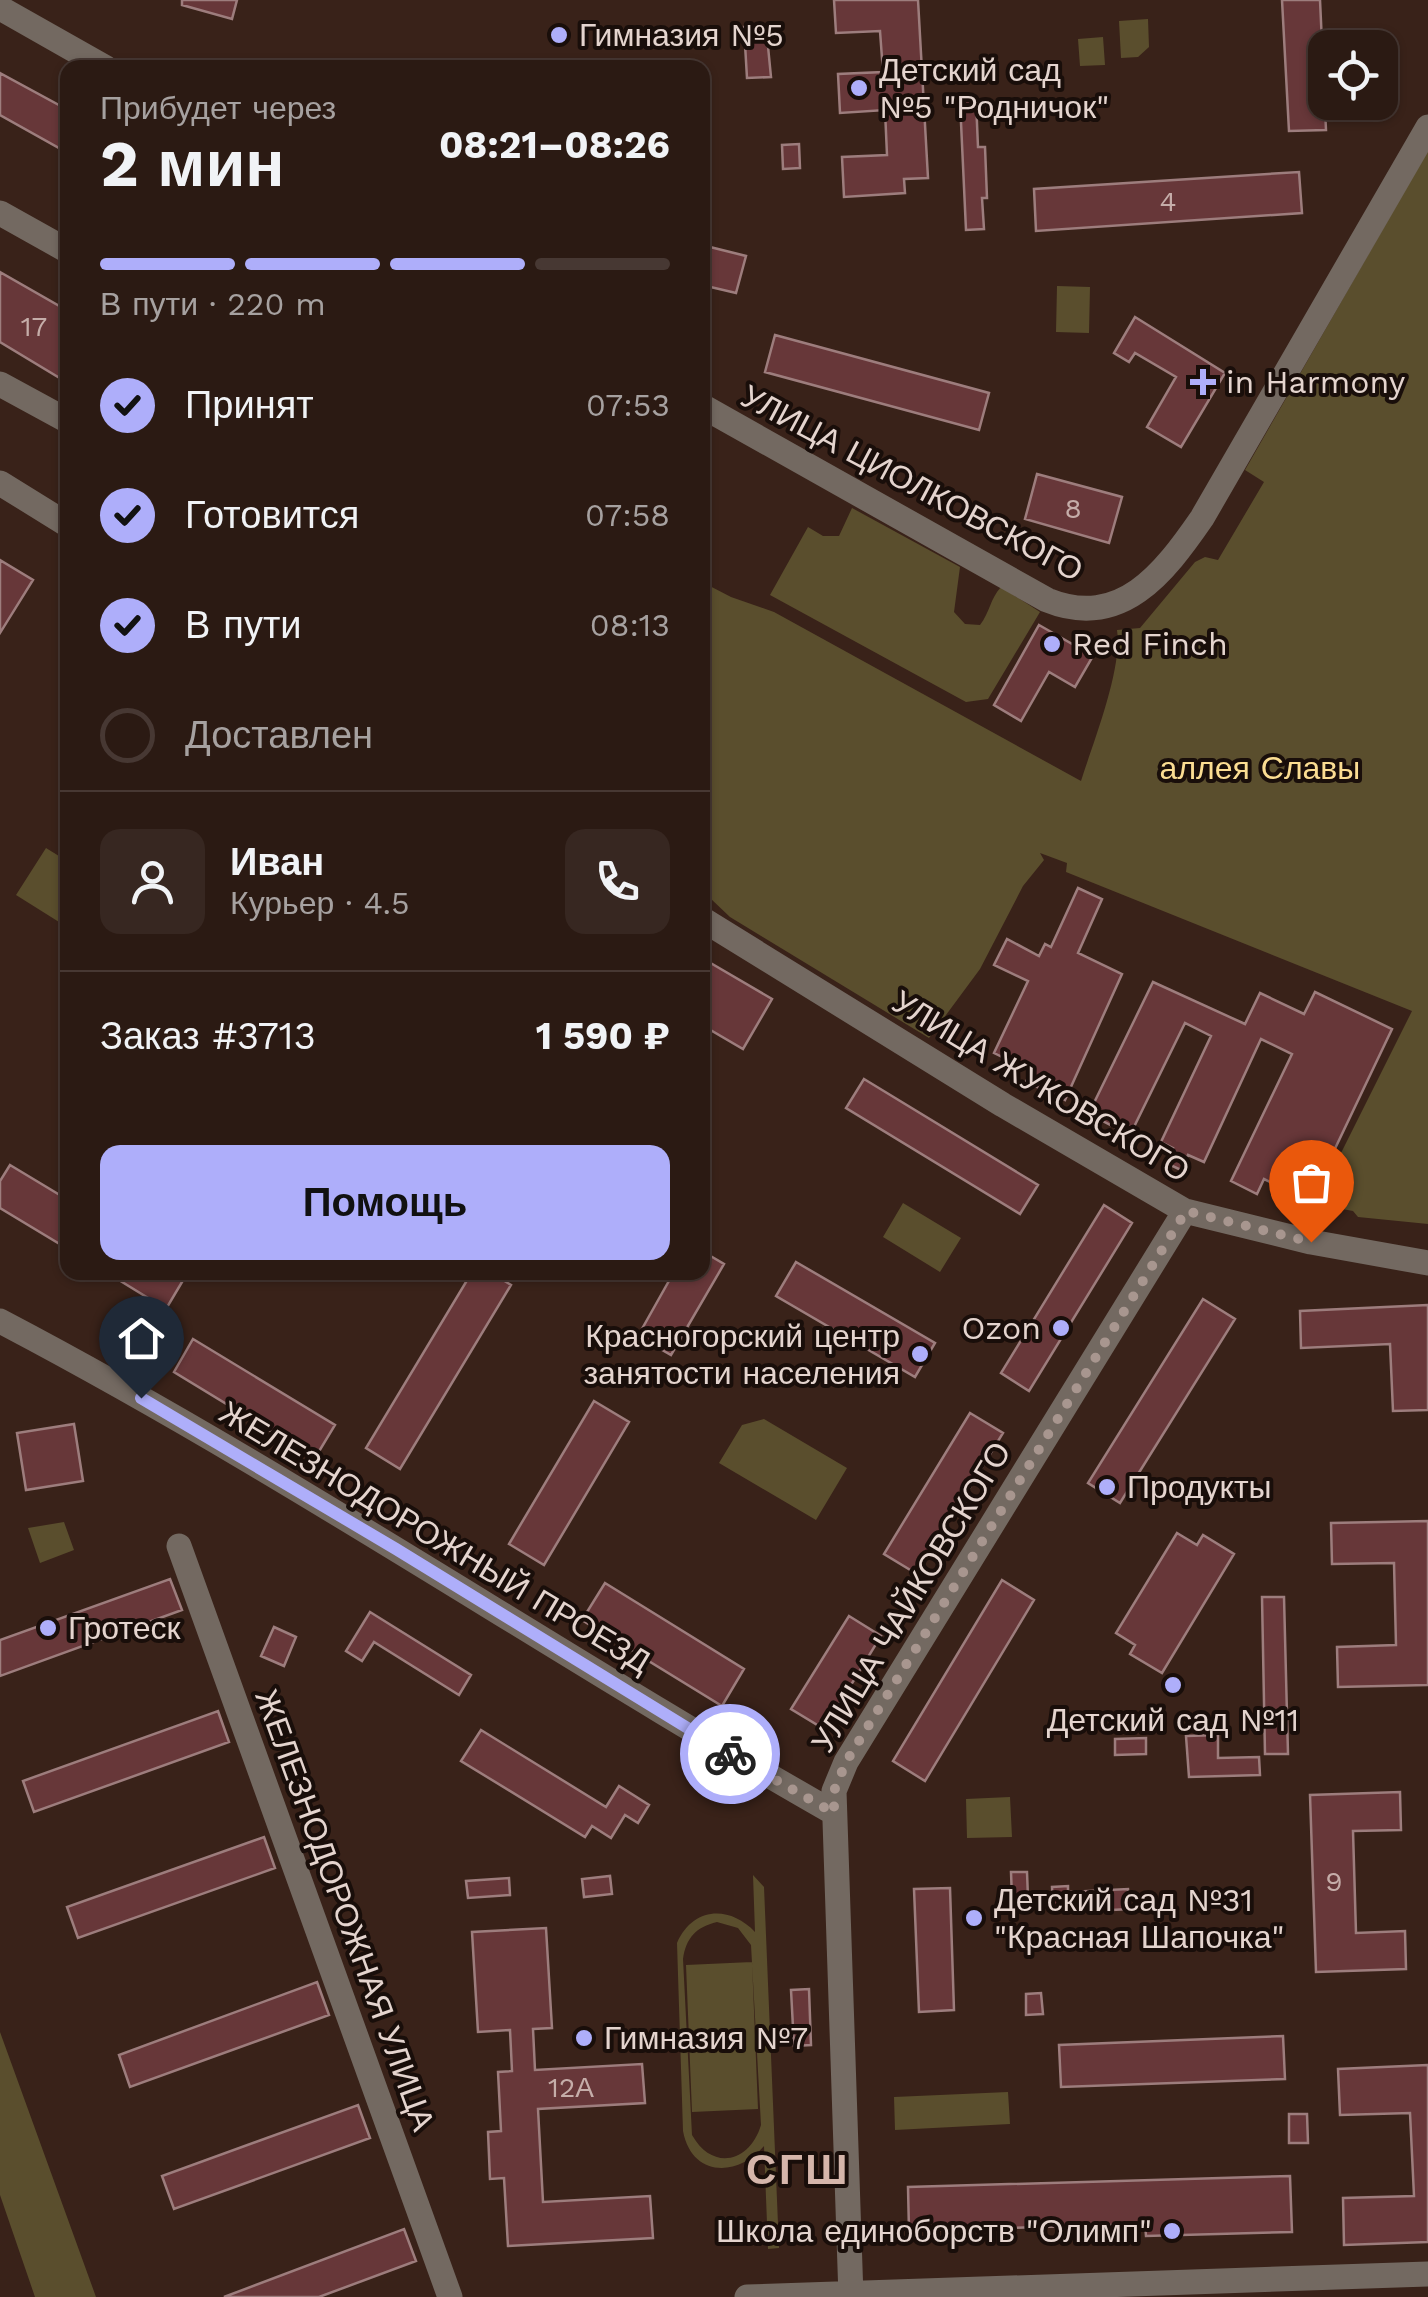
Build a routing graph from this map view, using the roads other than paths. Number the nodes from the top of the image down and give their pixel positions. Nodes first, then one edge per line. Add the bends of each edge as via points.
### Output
1 (0, 8) edge
2 (92, 60) edge
3 (1428, 127) edge
4 (0, 213) edge
5 (60, 247) edge
6 (0, 384) edge
7 (710, 410) edge
8 (60, 417) edge
9 (0, 483) edge
10 (60, 520) edge
11 (710, 924) edge
12 (1186, 1211) junction
13 (1428, 1263) edge
14 (0, 1321) edge
15 (179, 1546) dead end
16 (834, 1813) junction
17 (1428, 2274) edge
18 (850, 2295) edge
19 (450, 2297) edge
20 (747, 2297) edge

1 - 2 street
3 - 7 street, УЛИЦА ЦИОЛКОВСКОГО via 1202,518 1148,585 1114,604 1070,609 1047,600
4 - 5 street
6 - 8 street
9 - 10 street
11 - 12 street, УЛИЦА ЖУКОВСКОГО
12 - 13 street, УЛИЦА ЖУКОВСКОГО
12 - 16 street, УЛИЦА ЧАЙКОВСКОГО via 846,1762 834,1791
14 - 16 street, ЖЕЛЕЗНОДОРОЖНЫЙ ПРОЕЗД via 97,1370
15 - 19 street, ЖЕЛЕЗНОДОРОЖНАЯ УЛИЦА
16 - 18 street, УЛИЦА ЧАЙКОВСКОГО
17 - 18 street
18 - 20 street

